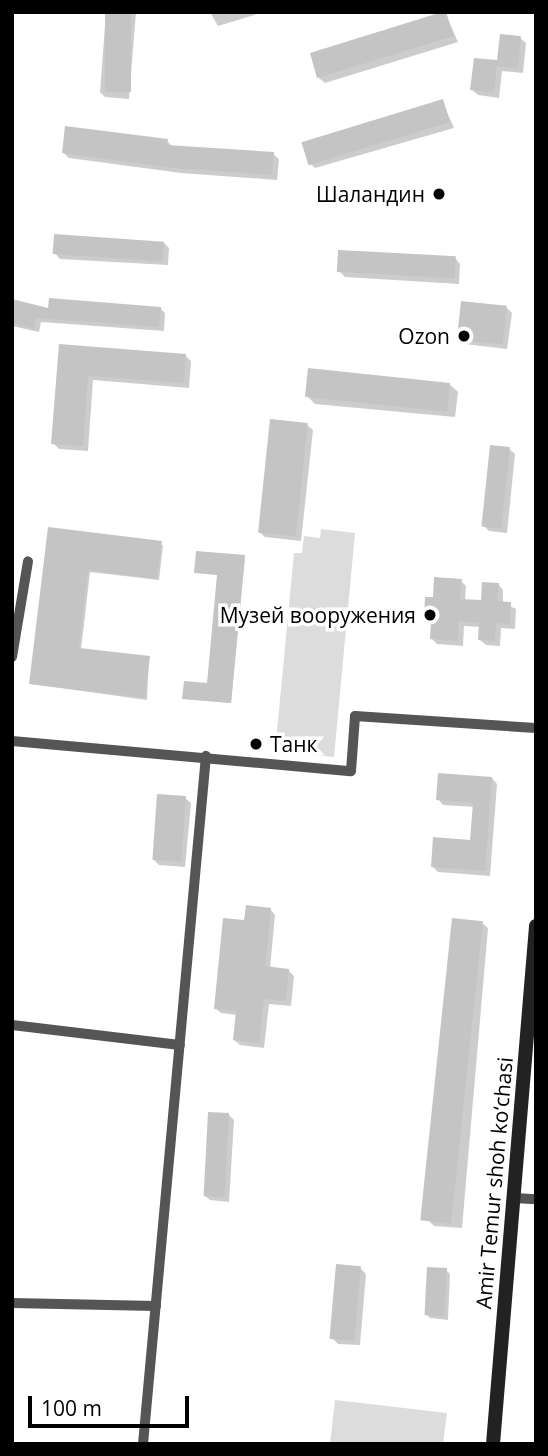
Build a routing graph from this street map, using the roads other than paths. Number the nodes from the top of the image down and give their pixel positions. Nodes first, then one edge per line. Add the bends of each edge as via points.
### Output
1 (28, 561) dead end
2 (12, 657) edge
3 (536, 728) edge
4 (12, 741) edge
5 (206, 756) junction
6 (536, 926) edge
7 (533, 1007) edge
8 (12, 1025) edge
9 (180, 1045) junction
10 (514, 1198) junction
11 (536, 1199) edge
12 (12, 1303) edge
13 (156, 1306) junction
14 (144, 1444) edge
15 (493, 1444) edge

1 - 2 street
3 - 5 street via 355,716 351,771
4 - 5 street
5 - 9 street
6 - 7 main road, Amir Temur shoh ko‘chasi
7 - 10 main road, Amir Temur shoh ko‘chasi
8 - 9 street
9 - 13 street
10 - 11 street
10 - 15 main road, Amir Temur shoh ko‘chasi
12 - 13 street
13 - 14 street

